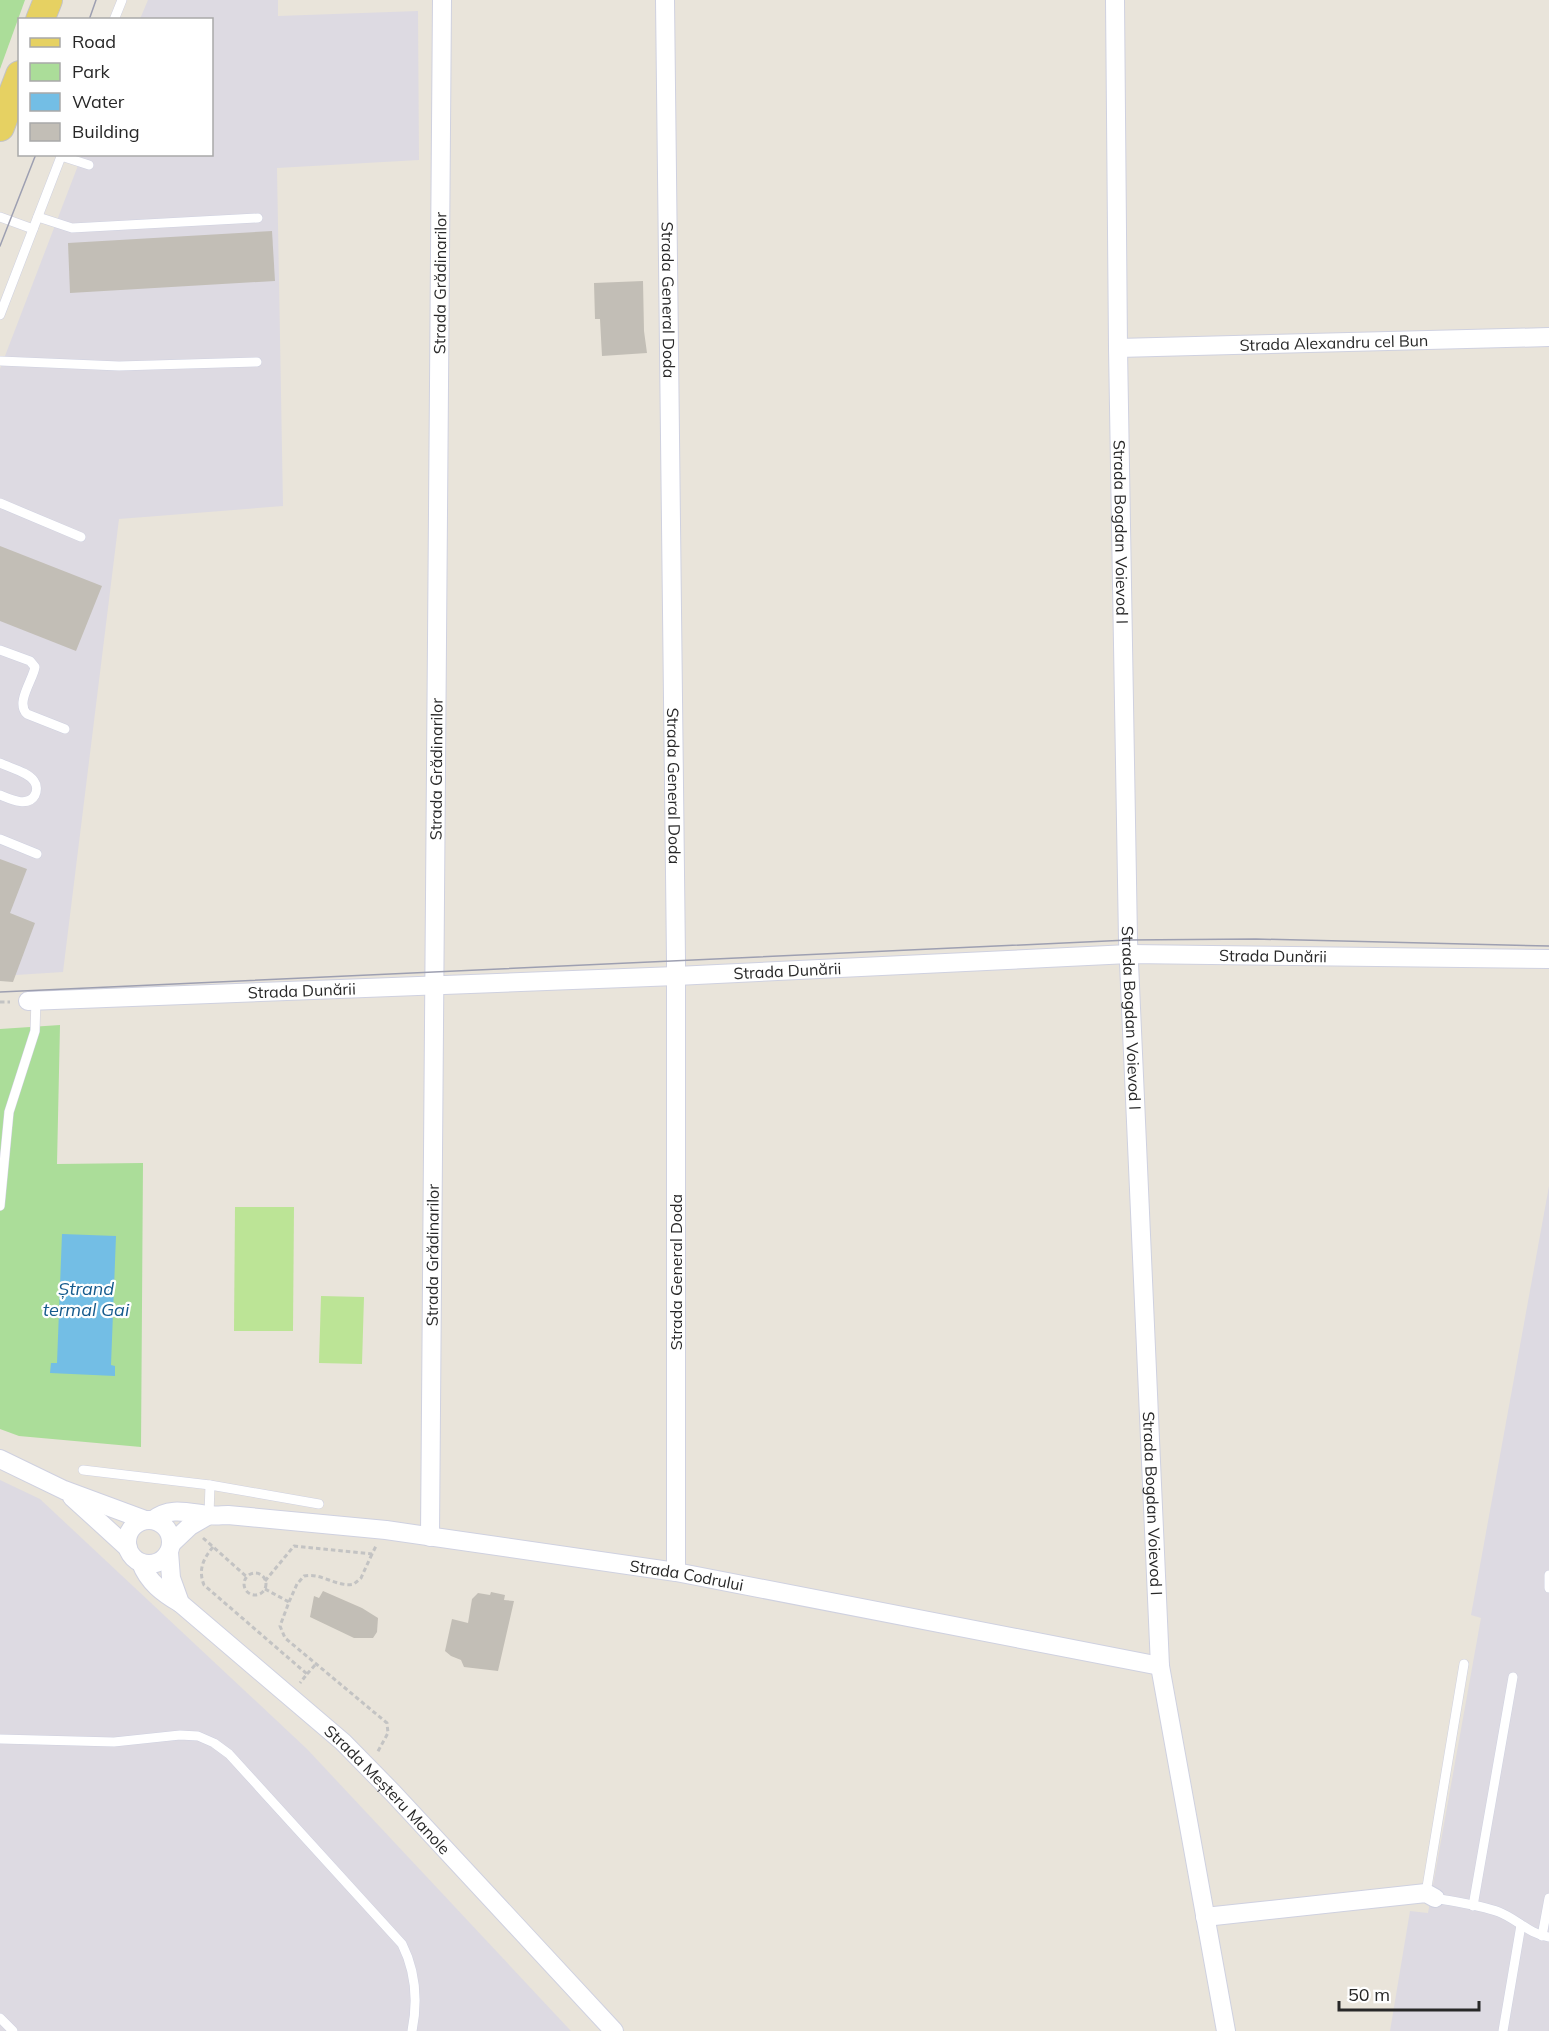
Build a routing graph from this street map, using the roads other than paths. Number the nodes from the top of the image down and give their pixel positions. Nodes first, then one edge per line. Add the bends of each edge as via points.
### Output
1 (48, 0) edge
2 (122, 0) edge
3 (442, 0) edge
4 (665, 0) edge
5 (1115, 0) edge
6 (41, 18) edge
7 (115, 18) edge
8 (18, 80) edge
9 (0, 127) edge
10 (62, 156) edge
11 (65, 156) edge
12 (89, 165) dead end
13 (0, 217) edge
14 (38, 217) junction
15 (258, 218) dead end
16 (33, 229) junction
17 (0, 315) edge
18 (1549, 337) edge
19 (1118, 348) junction
20 (0, 361) edge
21 (257, 362) dead end
22 (0, 503) edge
23 (81, 537) dead end
24 (0, 650) edge
25 (65, 729) dead end
26 (0, 764) edge
27 (0, 795) edge
28 (0, 839) edge
29 (37, 854) dead end
30 (1129, 954) junction
31 (1549, 959) edge
32 (676, 976) junction
33 (435, 986) junction
34 (32, 1000) joint
35 (0, 1206) edge
36 (0, 1459) edge
37 (83, 1470) dead end
38 (210, 1485) junction
39 (64, 1490) junction
40 (319, 1504) dead end
41 (209, 1515) junction
42 (149, 1520) junction
43 (430, 1537) junction
44 (128, 1548) junction
45 (170, 1548) junction
46 (141, 1563) junction
47 (676, 1572) junction
48 (1549, 1575) edge
49 (1549, 1588) edge
50 (180, 1603) junction
51 (1464, 1664) dead end
52 (1160, 1666) junction
53 (1513, 1677) dead end
54 (0, 1739) edge
55 (1431, 1896) junction
56 (1549, 1898) edge
57 (1473, 1906) junction
58 (1205, 1917) junction
59 (1521, 1925) junction
60 (1546, 1936) edge
61 (0, 2018) edge
62 (14, 2031) edge
63 (411, 2031) edge
64 (614, 2031) edge
65 (1226, 2031) edge
66 (1503, 2031) edge

1 - 6 main road
2 - 7 lane
3 - 33 street, Strada Grădinarilor
4 - 32 street, Strada General Doda
5 - 19 street, Strada Bogdan Voievod I
8 - 9 main road
10 - 14 lane
11 - 12 lane
13 - 16 lane
14 - 15 lane via 72,228
14 - 16 lane
16 - 17 lane
18 - 19 street, Strada Alexandru cel Bun
19 - 30 street, Strada Bogdan Voievod I
20 - 21 lane via 120,366
22 - 23 lane
24 - 25 lane via 34,667 23,710
26 - 27 lane via 27,775 37,789 30,801
28 - 29 lane
30 - 31 street, Strada Dunării
30 - 32 street, Strada Dunării
30 - 52 street, Strada Bogdan Voievod I
32 - 33 street, Strada Dunării
32 - 47 street, Strada General Doda
33 - 34 street, Strada Dunării
33 - 43 street, Strada Grădinarilor
34 - 35 lane via 35,1030 9,1112
36 - 39 street
37 - 38 lane
38 - 40 lane
38 - 41 lane
39 - 42 street
39 - 44 street
41 - 42 street, Strada Codrului via 173,1511
41 - 43 street, Strada Codrului
41 - 45 street via 190,1526
42 - 44 street via 131,1528
42 - 45 street via 166,1528
43 - 47 street, Strada Codrului
44 - 46 street
45 - 46 street via 157,1562
45 - 50 street via 171,1578
46 - 50 street, Strada Meșteru Manole via 157,1587
47 - 52 street, Strada Codrului
48 - 49 lane
50 - 64 street, Strada Meșteru Manole via 343,1742
51 - 55 lane
52 - 58 street, Strada Bogdan Voievod I
53 - 57 lane
54 - 63 lane via 114,1742 180,1735 198,1736 221,1748 402,1944 415,1982
55 - 57 lane
55 - 58 street
56 - 60 lane
57 - 59 lane via 1497,1911
58 - 65 street, Strada Bogdan Voievod I
59 - 60 lane
59 - 66 lane
61 - 62 lane

